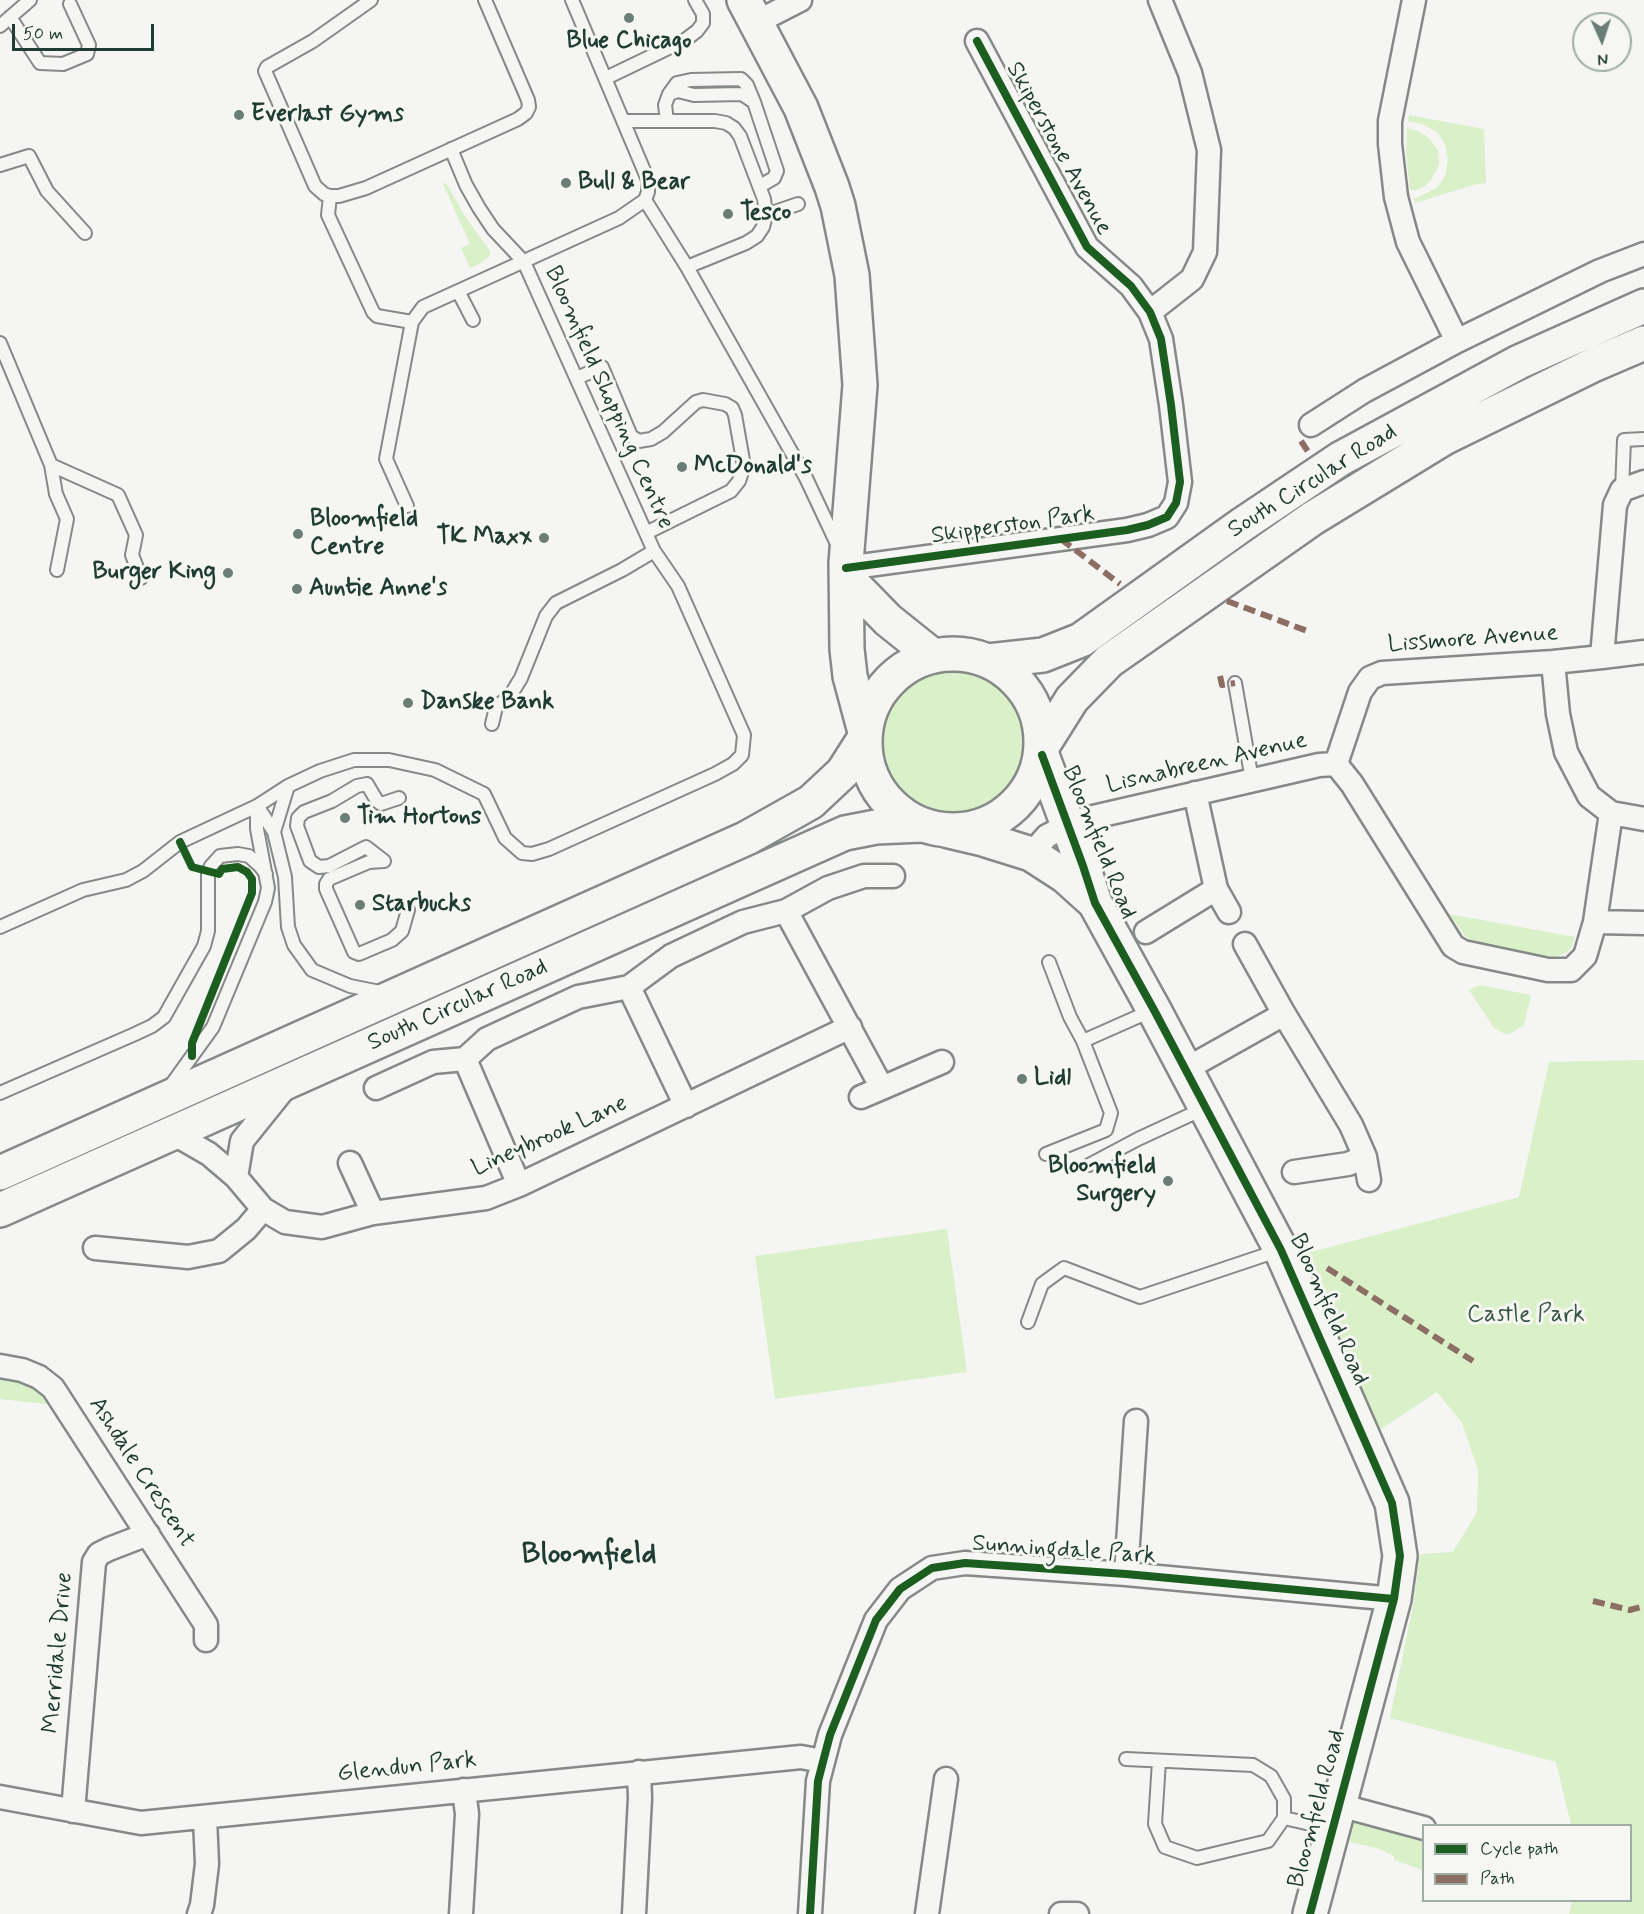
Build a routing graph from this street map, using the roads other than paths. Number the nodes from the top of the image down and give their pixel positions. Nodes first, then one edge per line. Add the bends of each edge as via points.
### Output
1 (30, 0) edge
2 (371, 0) edge
3 (485, 0) edge
4 (572, 0) edge
5 (695, 0) edge
6 (800, 0) edge
7 (1160, 0) edge
8 (1414, 0) edge
9 (70, 4) dead end
10 (751, 11) edge
11 (10, 17) junction
12 (0, 26) edge
13 (977, 41) dead end
14 (606, 78) junction
15 (623, 121) junction
16 (667, 121) junction
17 (451, 149) junction
18 (0, 165) edge
19 (760, 186) junction
20 (330, 196) junction
21 (645, 200) junction
22 (798, 204) dead end
23 (766, 214) junction
24 (85, 232) dead end
25 (1644, 254) edge
26 (524, 262) junction
27 (687, 267) junction
28 (458, 291) junction
29 (1644, 306) edge
30 (1150, 312) junction
31 (473, 320) dead end
32 (412, 322) junction
33 (1457, 341) junction
34 (0, 343) edge
35 (1644, 343) edge
36 (577, 378) junction
37 (1311, 425) dead end
38 (1644, 439) edge
39 (51, 465) junction
40 (1644, 482) edge
41 (1622, 490) junction
42 (1176, 503) joint
43 (407, 506) dead end
44 (646, 533) junction
45 (654, 551) junction
46 (57, 570) dead end
47 (846, 570) junction
48 (141, 578) dead end
49 (1644, 652) edge
50 (933, 656) junction
51 (1602, 657) junction
52 (988, 661) junction
53 (1553, 662) junction
54 (1235, 683) dead end
55 (492, 724) dead end
56 (865, 736) junction
57 (1042, 750) junction
58 (1336, 764) junction
59 (1252, 780) junction
60 (288, 786) junction
61 (1195, 793) junction
62 (399, 798) dead end
63 (257, 806) junction
64 (1611, 813) junction
65 (1644, 819) edge
66 (1068, 824) junction
67 (935, 828) junction
68 (274, 832) junction
69 (1031, 854) junction
70 (266, 874) junction
71 (893, 876) dead end
72 (1216, 889) junction
73 (1095, 903) junction
74 (408, 910) dead end
75 (786, 911) junction
76 (1229, 912) dead end
77 (0, 917) edge
78 (13, 921) junction
79 (1594, 922) junction
80 (1644, 923) edge
81 (0, 927) edge
82 (1146, 932) dead end
83 (1245, 944) dead end
84 (1049, 962) dead end
85 (629, 987) junction
86 (398, 995) junction
87 (1154, 1010) junction
88 (1284, 1014) junction
89 (850, 1027) junction
90 (1083, 1041) junction
91 (465, 1059) junction
92 (942, 1062) dead end
93 (1186, 1070) junction
94 (292, 1080) junction
95 (376, 1088) dead end
96 (882, 1088) junction
97 (0, 1093) edge
98 (861, 1097) dead end
99 (159, 1101) junction
100 (686, 1106) junction
101 (1206, 1108) junction
102 (169, 1134) junction
103 (1046, 1154) dead end
104 (1365, 1157) junction
105 (350, 1163) dead end
106 (1089, 1165) dead end
107 (1293, 1172) dead end
108 (0, 1173) edge
109 (236, 1177) junction
110 (1369, 1180) dead end
111 (519, 1185) junction
112 (263, 1209) junction
113 (0, 1210) edge
114 (373, 1213) junction
115 (96, 1248) dead end
116 (1281, 1250) junction
117 (1028, 1322) dead end
118 (0, 1366) edge
119 (1136, 1421) dead end
120 (148, 1534) junction
121 (1126, 1574) junction
122 (1394, 1599) junction
123 (206, 1640) dead end
124 (1126, 1760) dead end
125 (822, 1761) junction
126 (1159, 1761) junction
127 (639, 1772) junction
128 (946, 1779) dead end
129 (464, 1790) junction
130 (0, 1797) edge
131 (73, 1811) junction
132 (1336, 1817) junction
133 (205, 1818) junction
134 (1284, 1818) junction
135 (1422, 1828) edge
136 (199, 1914) edge
137 (461, 1914) edge
138 (634, 1914) edge
139 (810, 1914) edge
140 (927, 1914) edge
141 (1061, 1914) edge
142 (1077, 1914) edge
143 (1310, 1914) edge

1 - 11 lane
2 - 20 lane via 265,71 315,186
3 - 17 lane via 529,107 518,119
4 - 14 lane
5 - 14 lane via 703,14 697,31
6 - 10 street
7 - 30 street via 1190,73 1209,150 1205,252 1192,279
8 - 33 street via 1390,121 1396,197 1408,242
9 - 11 lane via 89,45 87,54 63,64 40,63
10 - 47 main road via 801,108 832,187 852,274 860,386
11 - 12 lane
13 - 30 street, Skiperstone Avenue via 1087,247 1131,286
14 - 15 lane
15 - 16 lane
15 - 21 lane via 648,180
16 - 19 lane via 715,121 734,128
16 - 19 lane via 665,105 669,94 678,91 742,94 754,102 777,171 774,178
17 - 20 lane via 366,188
17 - 26 lane via 479,208
18 - 24 lane via 29,156 47,191
19 - 23 lane
20 - 32 lane via 328,215 373,312
21 - 26 lane, Bloomfield Shopping Centre via 619,218
21 - 27 lane
22 - 23 lane
23 - 27 lane via 757,236
25 - 33 street via 1600,271
26 - 28 lane, Bloomfield Shopping Centre
26 - 36 lane, Bloomfield Shopping Centre
27 - 47 lane via 806,478
28 - 31 lane
28 - 32 lane, Bloomfield Shopping Centre via 423,306
29 - 52 main road, South Circular Road via 1519,362 1340,459 1081,640 1043,655
30 - 42 street, Skiperstone Avenue via 1161,339 1171,405 1180,482
32 - 43 lane via 386,459
33 - 37 street
34 - 39 lane
35 - 57 main road, South Circular Road via 1444,438 1313,518 1109,661 1072,699
36 - 44 lane, Bloomfield Shopping Centre
36 - 44 lane via 602,367 631,436 639,441 663,432 696,402 703,400 732,408 744,466 739,481 731,491
38 - 41 lane via 1624,440
39 - 46 lane via 56,494 67,519
39 - 48 lane via 118,495 136,535 132,555
40 - 41 street
41 - 51 street via 1615,505
42 - 47 street, Skipperston Park via 1167,517 1127,530
44 - 45 lane, Bloomfield Shopping Centre
45 - 55 lane, Bloomfield Shopping Centre via 556,603 546,616 521,678 510,696 496,707
45 - 60 lane, Bloomfield Shopping Centre via 678,586 744,735 742,755 733,764 532,854 522,853 505,838 484,794 435,770 389,760 354,760
47 - 50 main road via 881,614
47 - 56 main road via 850,676
49 - 51 street, Lissmore Avenue
50 - 52 main road via 970,655
50 - 56 main road via 908,666 887,683 872,706
51 - 53 street, Lissmore Avenue
52 - 57 main road via 1011,675 1029,695 1040,719
53 - 58 street, Lissmore Avenue via 1382,673 1371,678 1360,693
53 - 64 street via 1566,752 1588,796
54 - 59 lane
56 - 67 main road via 866,761 886,800 902,815
56 - 86 main road, South Circular Road via 843,772 811,802 747,838
57 - 66 main road, Bloomfield Road
57 - 67 main road via 1034,780 1020,802 999,819 975,829
58 - 59 street, Lisnabreen Avenue
58 - 79 street, Lisnabreen Avenue via 1453,946 1462,952 1548,970 1571,970 1585,956
59 - 61 street, Lisnabreen Avenue
60 - 63 lane, Bloomfield Shopping Centre
60 - 68 lane
61 - 66 street, Lisnabreen Avenue
61 - 72 street
62 - 74 lane via 381,804 367,784 357,786 304,812 297,826 310,861 319,867 366,847 384,861 369,862 329,879 326,884 354,952 358,954 392,940 402,931
63 - 68 lane
63 - 70 lane via 257,829
63 - 78 lane, Bloomfield Shopping Centre via 180,842 126,880 83,890
64 - 65 street
64 - 79 street, Lisnabreen Avenue
66 - 69 street, Lisnabreen Avenue via 1047,836
66 - 73 main road, Bloomfield Road
67 - 69 main road, Bloomfield Road
67 - 94 main road, South Circular Road via 876,827 845,833
68 - 86 lane via 285,877 288,927 294,945 312,970 350,986
69 - 73 main road, Bloomfield Road via 1065,876
70 - 97 lane via 249,856 228,854 214,861 208,872 208,931 204,946 164,1017 152,1026
70 - 99 lane via 266,902 213,1027
71 - 75 street via 864,876 828,888
72 - 76 street
72 - 82 street
73 - 87 main road, Bloomfield Road
75 - 85 street via 743,922 671,956
75 - 89 street
77 - 78 lane
78 - 81 lane, Bloomfield Shopping Centre
79 - 80 street
83 - 88 street
84 - 90 lane
85 - 91 street via 578,997 487,1039
85 - 100 street
86 - 99 main road, South Circular Road
87 - 90 lane
87 - 93 main road, Bloomfield Road
88 - 93 street
88 - 104 street via 1351,1125
89 - 96 street
89 - 100 street, Lineybrook Lane
90 - 103 lane via 1111,1113 1106,1130
91 - 95 street via 433,1062
91 - 111 street
92 - 96 street
93 - 101 main road, Bloomfield Road
94 - 102 main road, South Circular Road
94 - 109 street via 242,1141
96 - 98 street
99 - 108 main road, South Circular Road
100 - 111 street, Lineybrook Lane
101 - 106 lane
101 - 116 main road, Bloomfield Road
102 - 109 street, Lineybrook Lane via 209,1154
102 - 113 main road, South Circular Road
104 - 107 street via 1348,1164
104 - 110 street
105 - 114 street
109 - 112 street, Lineybrook Lane
111 - 114 street, Lineybrook Lane via 486,1198
112 - 114 street, Lineybrook Lane via 285,1222 322,1227
112 - 115 street via 219,1251 188,1257
116 - 117 lane via 1140,1297 1064,1269 1042,1284
116 - 122 main road, Bloomfield Road via 1392,1503 1400,1556
118 - 120 street, Ashdale Crescent via 39,1377 53,1388
119 - 121 street
120 - 123 street, Ashdale Crescent via 206,1625
120 - 131 street, Merridale Drive via 99,1554 93,1562
121 - 122 street, Sunningdale Park
121 - 125 street, Sunningdale Park via 965,1563 932,1568 900,1589 876,1620
122 - 132 main road, Bloomfield Road
124 - 126 lane
125 - 127 street, Glendun Park via 801,1757
125 - 139 street, Sunningdale Park
126 - 134 lane via 1253,1766 1270,1776 1284,1799
126 - 134 lane via 1155,1824 1165,1847 1197,1858 1268,1841
127 - 129 street, Glendun Park
127 - 138 street
128 - 140 street
129 - 133 street, Glendun Park
129 - 137 street
130 - 131 street, Glendun Park
131 - 133 street, Glendun Park via 141,1823
132 - 134 lane
132 - 135 street
132 - 143 main road, Bloomfield Road
133 - 136 street via 207,1864
141 - 142 street

